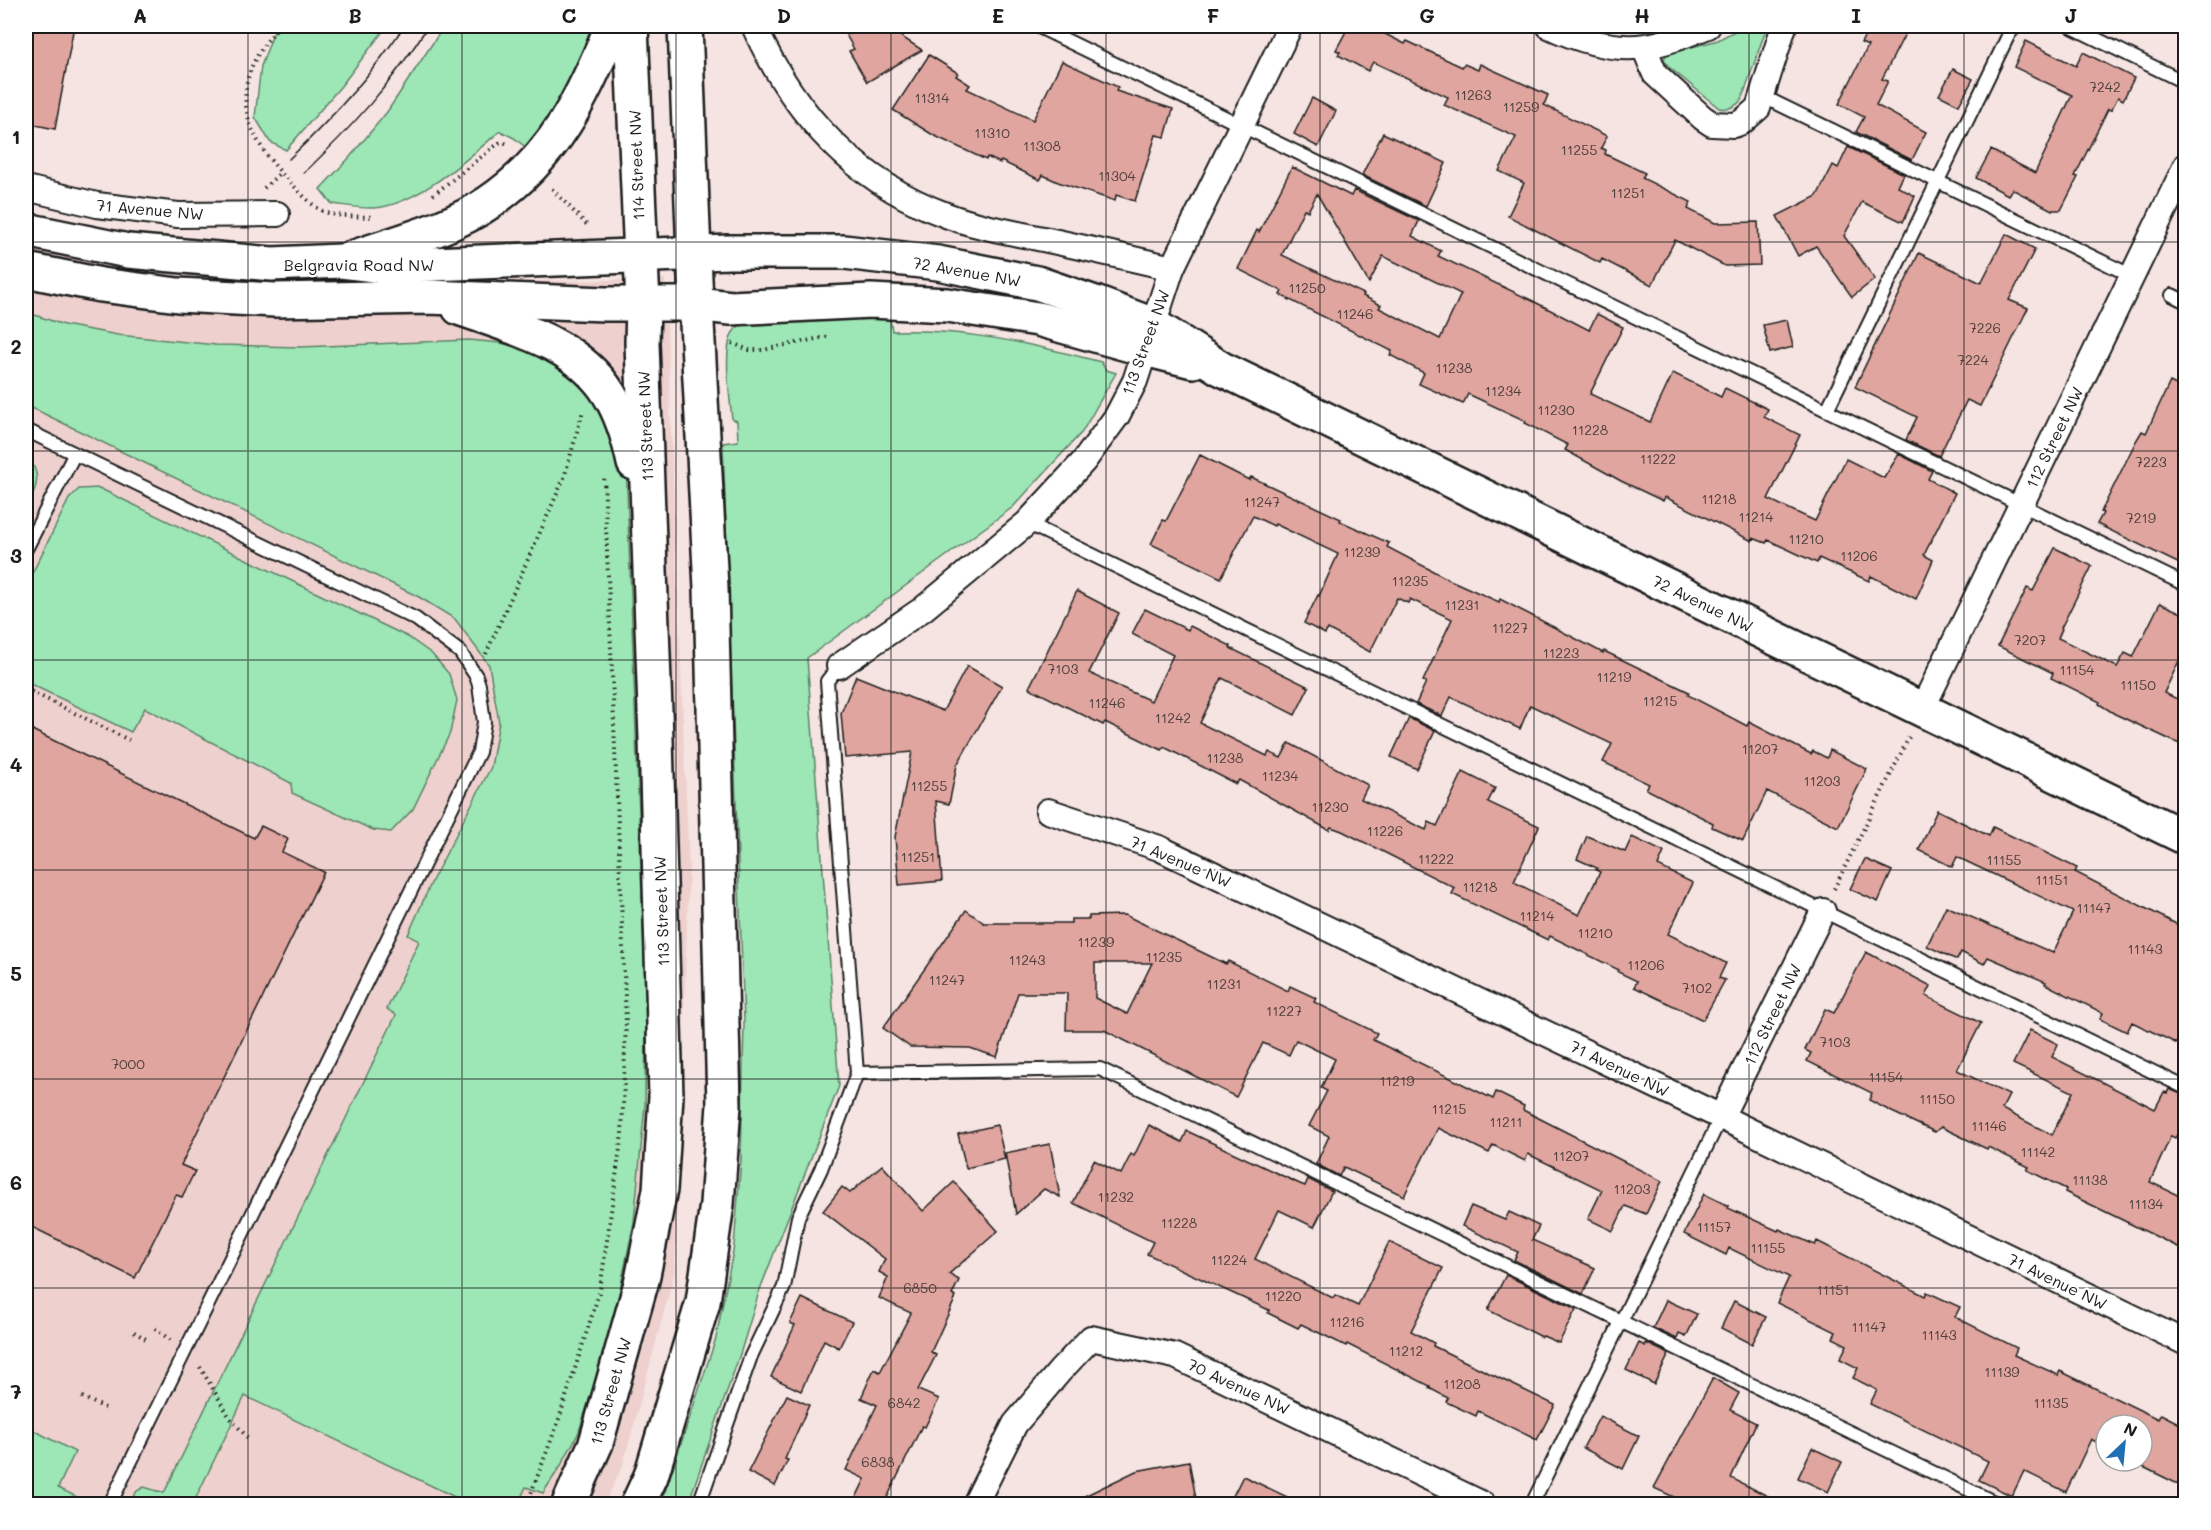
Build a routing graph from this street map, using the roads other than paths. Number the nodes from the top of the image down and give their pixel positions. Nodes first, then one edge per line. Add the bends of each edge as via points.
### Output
1 (612, 26) edge
2 (631, 26) edge
3 (685, 26) edge
4 (754, 26) edge
5 (1038, 26) edge
6 (1290, 26) edge
7 (1549, 26) edge
8 (1708, 26) edge
9 (1784, 26) edge
10 (2016, 26) edge
11 (2070, 26) edge
12 (1644, 47) junction
13 (2186, 83) edge
14 (1762, 96) junction
15 (1241, 125) junction
16 (2186, 165) edge
17 (1938, 181) junction
18 (26, 188) edge
19 (277, 214) dead end
20 (26, 230) edge
21 (695, 254) junction
22 (640, 256) junction
23 (341, 261) junction
24 (938, 263) junction
25 (1172, 268) junction
26 (26, 270) edge
27 (2132, 276) junction
28 (2172, 295) dead end
29 (429, 297) junction
30 (2186, 302) edge
31 (696, 304) junction
32 (643, 305) junction
33 (1149, 337) junction
34 (642, 343) junction
35 (1827, 410) junction
36 (26, 430) edge
37 (74, 455) junction
38 (2021, 505) junction
39 (648, 522) junction
40 (1027, 523) junction
41 (26, 549) edge
42 (2186, 585) edge
43 (839, 666) joint
44 (1922, 710) junction
45 (1048, 811) dead end
46 (2186, 838) edge
47 (1823, 911) junction
48 (856, 1073) junction
49 (2186, 1088) edge
50 (1721, 1117) junction
51 (1621, 1322) junction
52 (2186, 1343) edge
53 (110, 1504) edge
54 (569, 1504) edge
55 (638, 1504) edge
56 (699, 1504) edge
57 (975, 1504) edge
58 (1483, 1504) edge
59 (1532, 1504) edge
60 (1998, 1504) edge

1 - 23 main road via 570,117 531,166 510,185 488,204 442,226
2 - 22 main road, 114 Street NW
3 - 21 main road
4 - 25 street via 780,79 806,115 874,178 914,201 978,225
5 - 15 lane
6 - 15 street, 113 Street NW
7 - 12 street via 1588,40
8 - 12 street
9 - 14 street
10 - 17 lane
11 - 13 lane
12 - 14 street via 1655,74 1712,124 1743,122 1758,108
14 - 17 lane
15 - 25 street, 113 Street NW
15 - 35 lane
16 - 27 street, 112 Street NW
17 - 27 lane
17 - 35 lane
18 - 19 street, 71 Avenue NW via 98,205 178,215
20 - 23 main road, Belgravia Road NW via 140,252 272,264
21 - 22 main road, Belgravia Road NW
21 - 24 main road, 72 Avenue NW via 844,252
21 - 31 main road
22 - 23 main road, Belgravia Road NW via 383,266
22 - 32 main road, 114 Street NW
24 - 31 main road via 900,280 730,288 712,293
24 - 33 main road, 72 Avenue NW via 1037,283
25 - 33 street, 113 Street NW
26 - 29 main road, Belgravia Road NW via 101,285 189,295 275,300
27 - 38 street, 112 Street NW
28 - 30 lane
29 - 32 main road, Belgravia Road NW
29 - 39 main road via 550,342 586,366 609,393 627,431
31 - 32 main road, Belgravia Road NW
31 - 33 main road, 72 Avenue NW via 731,308 871,301 946,305
31 - 34 main road
31 - 55 main road via 711,588 724,1105 717,1204 703,1302 651,1476
32 - 34 main road, 113 Street NW
33 - 40 street, 113 Street NW via 1117,416 1084,461
33 - 44 main road, 72 Avenue NW
34 - 39 main road, 113 Street NW
35 - 38 lane
36 - 37 lane
37 - 41 lane
37 - 53 lane via 416,619 460,652 480,685 484,722 479,752
38 - 42 lane
38 - 44 street, 112 Street NW
39 - 54 main road, 113 Street NW via 666,1096 660,1190 642,1280 597,1443
40 - 43 street, 113 Street NW via 923,609
40 - 47 lane
43 - 48 lane via 827,681
44 - 46 main road, 72 Avenue NW
45 - 50 street, 71 Avenue NW via 1159,848
47 - 49 lane
47 - 50 street, 112 Street NW
48 - 51 lane via 1100,1068
48 - 56 lane via 821,1170 798,1217 784,1287 751,1356
50 - 51 lane
50 - 52 street, 71 Avenue NW
51 - 59 lane
51 - 60 lane
57 - 58 street, 70 Avenue NW via 1015,1424 1091,1338 1175,1356

